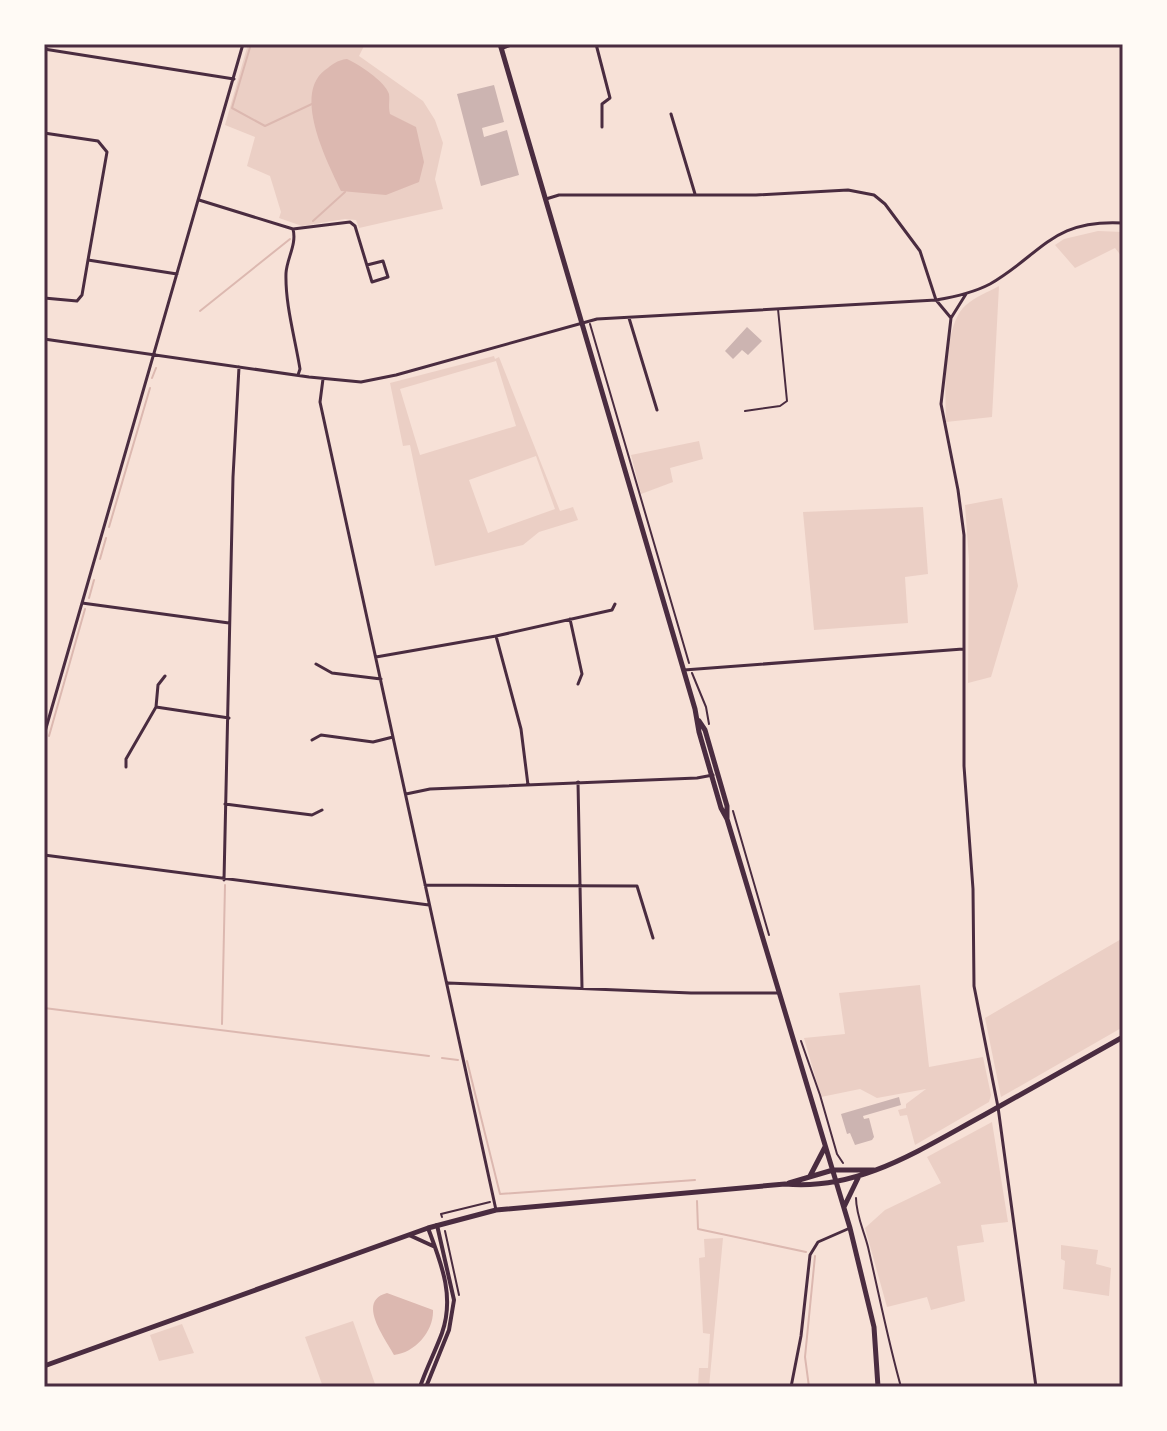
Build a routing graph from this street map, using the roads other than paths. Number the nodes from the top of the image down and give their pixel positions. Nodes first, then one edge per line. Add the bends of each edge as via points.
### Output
1 (243, 44) edge
2 (514, 44) edge
3 (596, 44) edge
4 (501, 46) edge
5 (44, 49) edge
6 (234, 79) junction
7 (671, 114) dead end
8 (602, 127) dead end
9 (44, 133) edge
10 (695, 195) junction
11 (546, 199) junction
12 (199, 200) junction
13 (1123, 223) edge
14 (293, 229) junction
15 (88, 260) junction
16 (367, 265) junction
17 (177, 274) junction
18 (966, 294) junction
19 (44, 298) edge
20 (936, 300) junction
21 (778, 308) junction
22 (629, 317) junction
23 (951, 318) junction
24 (586, 321) junction
25 (44, 339) edge
26 (154, 355) junction
27 (239, 367) junction
28 (298, 376) junction
29 (323, 379) junction
30 (657, 410) dead end
31 (745, 411) dead end
32 (82, 603) junction
33 (615, 604) dead end
34 (570, 619) junction
35 (230, 623) junction
36 (496, 636) junction
37 (964, 649) junction
38 (376, 657) junction
39 (316, 664) dead end
40 (687, 670) junction
41 (165, 676) dead end
42 (381, 679) junction
43 (578, 684) dead end
44 (156, 707) junction
45 (229, 718) junction
46 (44, 735) edge
47 (393, 737) junction
48 (312, 740) dead end
49 (126, 767) dead end
50 (714, 774) junction
51 (578, 782) junction
52 (528, 785) junction
53 (406, 794) junction
54 (225, 804) junction
55 (322, 810) dead end
56 (44, 855) edge
57 (224, 880) junction
58 (425, 885) junction
59 (582, 885) junction
60 (429, 905) junction
61 (653, 938) dead end
62 (448, 983) junction
63 (582, 988) junction
64 (779, 993) junction
65 (1123, 1037) edge
66 (998, 1107) junction
67 (825, 1146) junction
68 (833, 1170) junction
69 (874, 1170) junction
70 (810, 1176) junction
71 (859, 1177) junction
72 (837, 1183) junction
73 (785, 1184) junction
74 (844, 1207) junction
75 (496, 1210) junction
76 (437, 1225) junction
77 (428, 1228) junction
78 (850, 1228) junction
79 (409, 1235) junction
80 (435, 1247) junction
81 (44, 1366) edge
82 (420, 1387) edge
83 (426, 1387) edge
84 (791, 1387) edge
85 (878, 1387) edge
86 (1036, 1387) edge

1 - 6 street
2 - 4 street
3 - 8 street via 610,98 602,104
4 - 11 main road
5 - 6 street
6 - 12 street
7 - 10 street
9 - 15 street via 98,141 107,152
10 - 11 street
10 - 20 street via 848,190 874,195 920,251
11 - 24 main road
12 - 14 street
12 - 17 street
13 - 18 street via 1088,223 1064,230 989,284
14 - 16 street via 350,222
14 - 28 street via 286,269
15 - 17 street
15 - 19 street via 77,301
16 - 16 street via 372,282 388,277 383,261
17 - 26 street
18 - 20 street
18 - 23 street
20 - 21 street
20 - 23 street
21 - 22 street
21 - 31 lane via 787,401
22 - 24 street
22 - 30 street
23 - 37 street via 941,404 964,535
24 - 29 street via 379,379
24 - 40 main road
25 - 26 street
26 - 27 street
26 - 32 street
27 - 28 street
27 - 35 street
28 - 29 street
29 - 38 street via 320,402
32 - 35 street
32 - 46 street
33 - 34 street via 612,610
34 - 36 street
34 - 43 street via 582,674
35 - 45 street
36 - 38 street
36 - 52 street via 521,729
37 - 40 street
37 - 66 street via 974,986
38 - 42 street
39 - 42 street via 332,673
40 - 50 main road
41 - 44 street via 158,685
42 - 47 street
44 - 45 street
44 - 49 street
45 - 54 street
47 - 48 street via 373,742 321,735
47 - 53 street
50 - 51 street
50 - 64 main road
51 - 52 street
51 - 59 street
52 - 53 street
53 - 58 street
54 - 55 street via 312,815
54 - 57 street
56 - 57 street
57 - 60 street
58 - 59 street
58 - 60 street
59 - 61 street via 637,886
59 - 63 street
60 - 62 street
62 - 63 street
62 - 75 street
63 - 64 street
64 - 67 main road
65 - 66 main road
66 - 69 main road
66 - 86 street
67 - 68 main road
67 - 70 main road
68 - 69 main road
68 - 70 main road
68 - 72 main road
69 - 71 main road
70 - 73 main road
71 - 72 main road
71 - 74 main road
72 - 73 main road
72 - 74 main road
73 - 75 main road
74 - 78 main road
75 - 76 main road
76 - 77 main road
76 - 83 street via 454,1300 449,1330
77 - 79 main road
77 - 80 street
78 - 84 street via 818,1242 810,1255
78 - 85 main road via 874,1327
79 - 80 street
79 - 81 main road
80 - 82 street via 446,1283 446,1317

